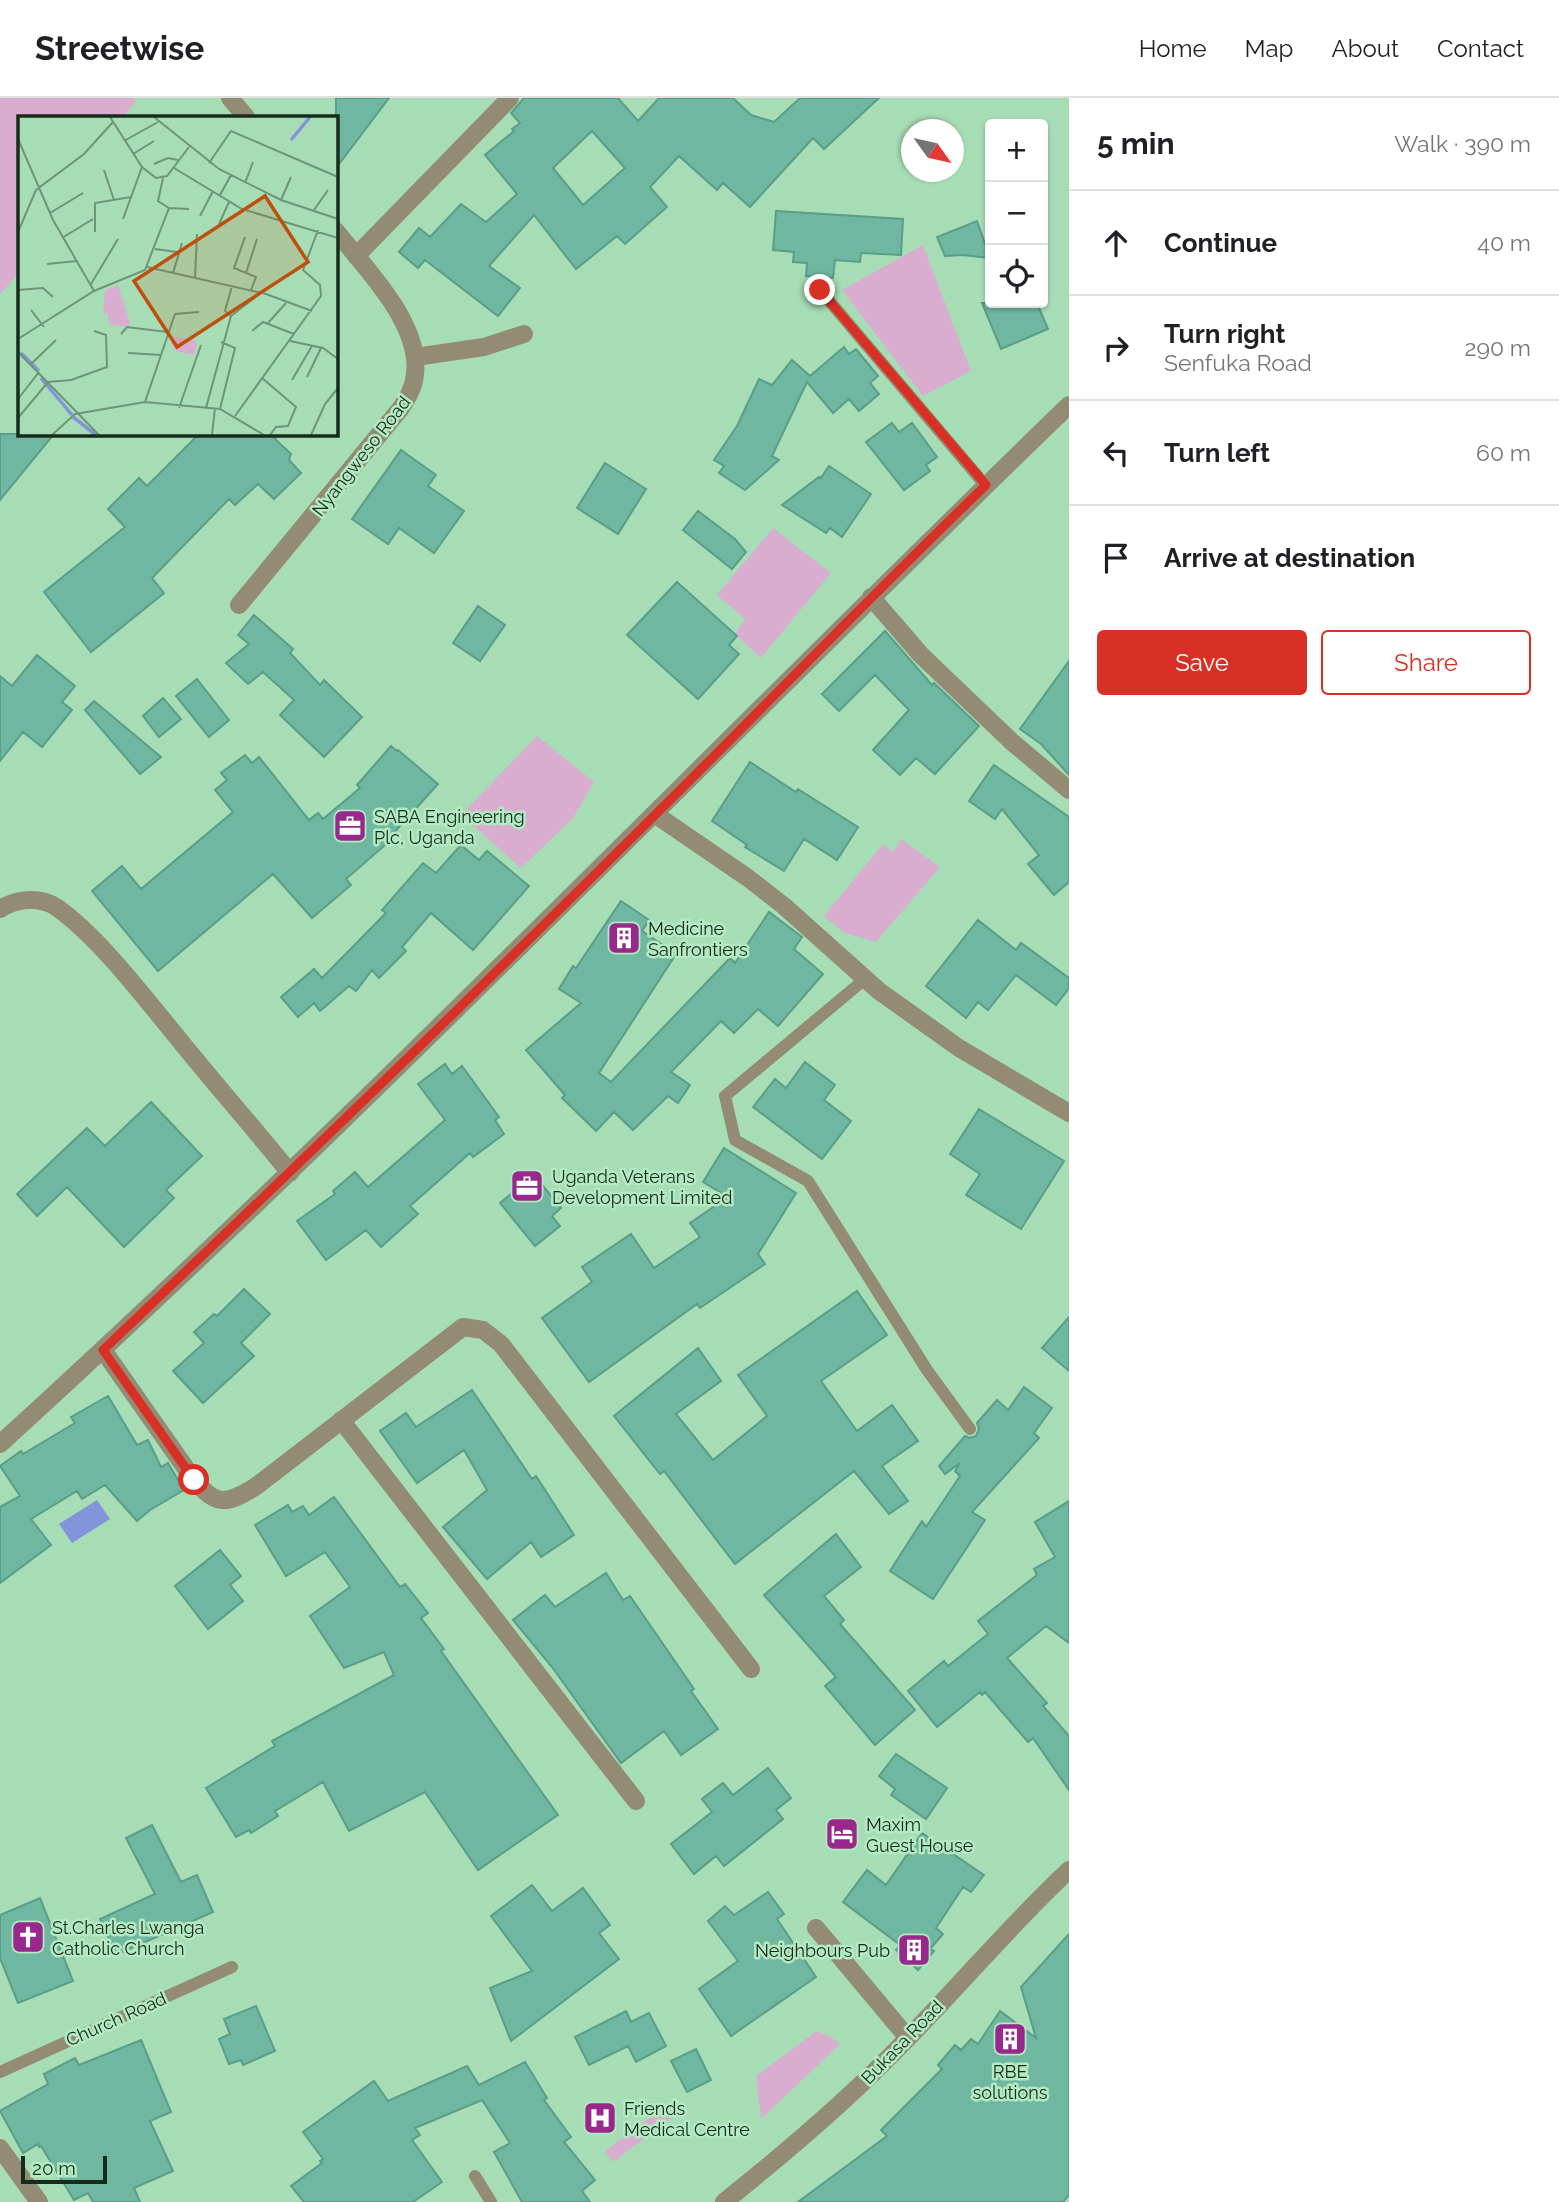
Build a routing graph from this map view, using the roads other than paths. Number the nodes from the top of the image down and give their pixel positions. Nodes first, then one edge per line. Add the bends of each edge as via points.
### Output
1 (510, 98) edge
2 (338, 234) edge
3 (356, 256) junction
4 (820, 290) dead end
5 (524, 334) dead end
6 (415, 357) junction
7 (1069, 405) edge
8 (986, 485) junction
9 (871, 597) junction
10 (239, 605) dead end
11 (1069, 790) edge
12 (656, 815) junction
13 (0, 909) edge
14 (865, 979) junction
15 (1069, 1113) edge
16 (290, 1173) junction
17 (103, 1350) junction
18 (341, 1420) junction
19 (970, 1429) dead end
20 (0, 1444) edge
21 (751, 1670) dead end
22 (636, 1801) dead end
23 (1069, 1870) edge
24 (816, 1928) dead end
25 (232, 1967) dead end
26 (908, 2038) junction
27 (0, 2072) edge
28 (0, 2148) edge
29 (475, 2176) dead end
30 (39, 2202) edge
31 (491, 2202) edge
32 (724, 2202) edge

1 - 3 street
2 - 3 street, Nyangweso Road
3 - 6 street, Nyangweso Road via 401,318
4 - 8 lane
5 - 6 street via 484,348
6 - 10 street, Nyangweso Road via 412,391 401,408
7 - 8 street
8 - 9 street
9 - 11 street via 921,655
9 - 12 street
12 - 14 street via 785,906
12 - 16 street
13 - 16 street via 40,900 90,937
14 - 15 street via 959,1048
14 - 19 lane via 725,1096 735,1140 808,1181 927,1370
16 - 17 street
17 - 18 street via 194,1480 221,1502 255,1487
17 - 20 street
18 - 21 street via 463,1327 483,1330 501,1344
18 - 22 street
23 - 26 street, Bukasa Road
24 - 26 street
25 - 27 lane, Church Road
26 - 32 street, Bukasa Road via 840,2105
28 - 30 street
29 - 31 lane

